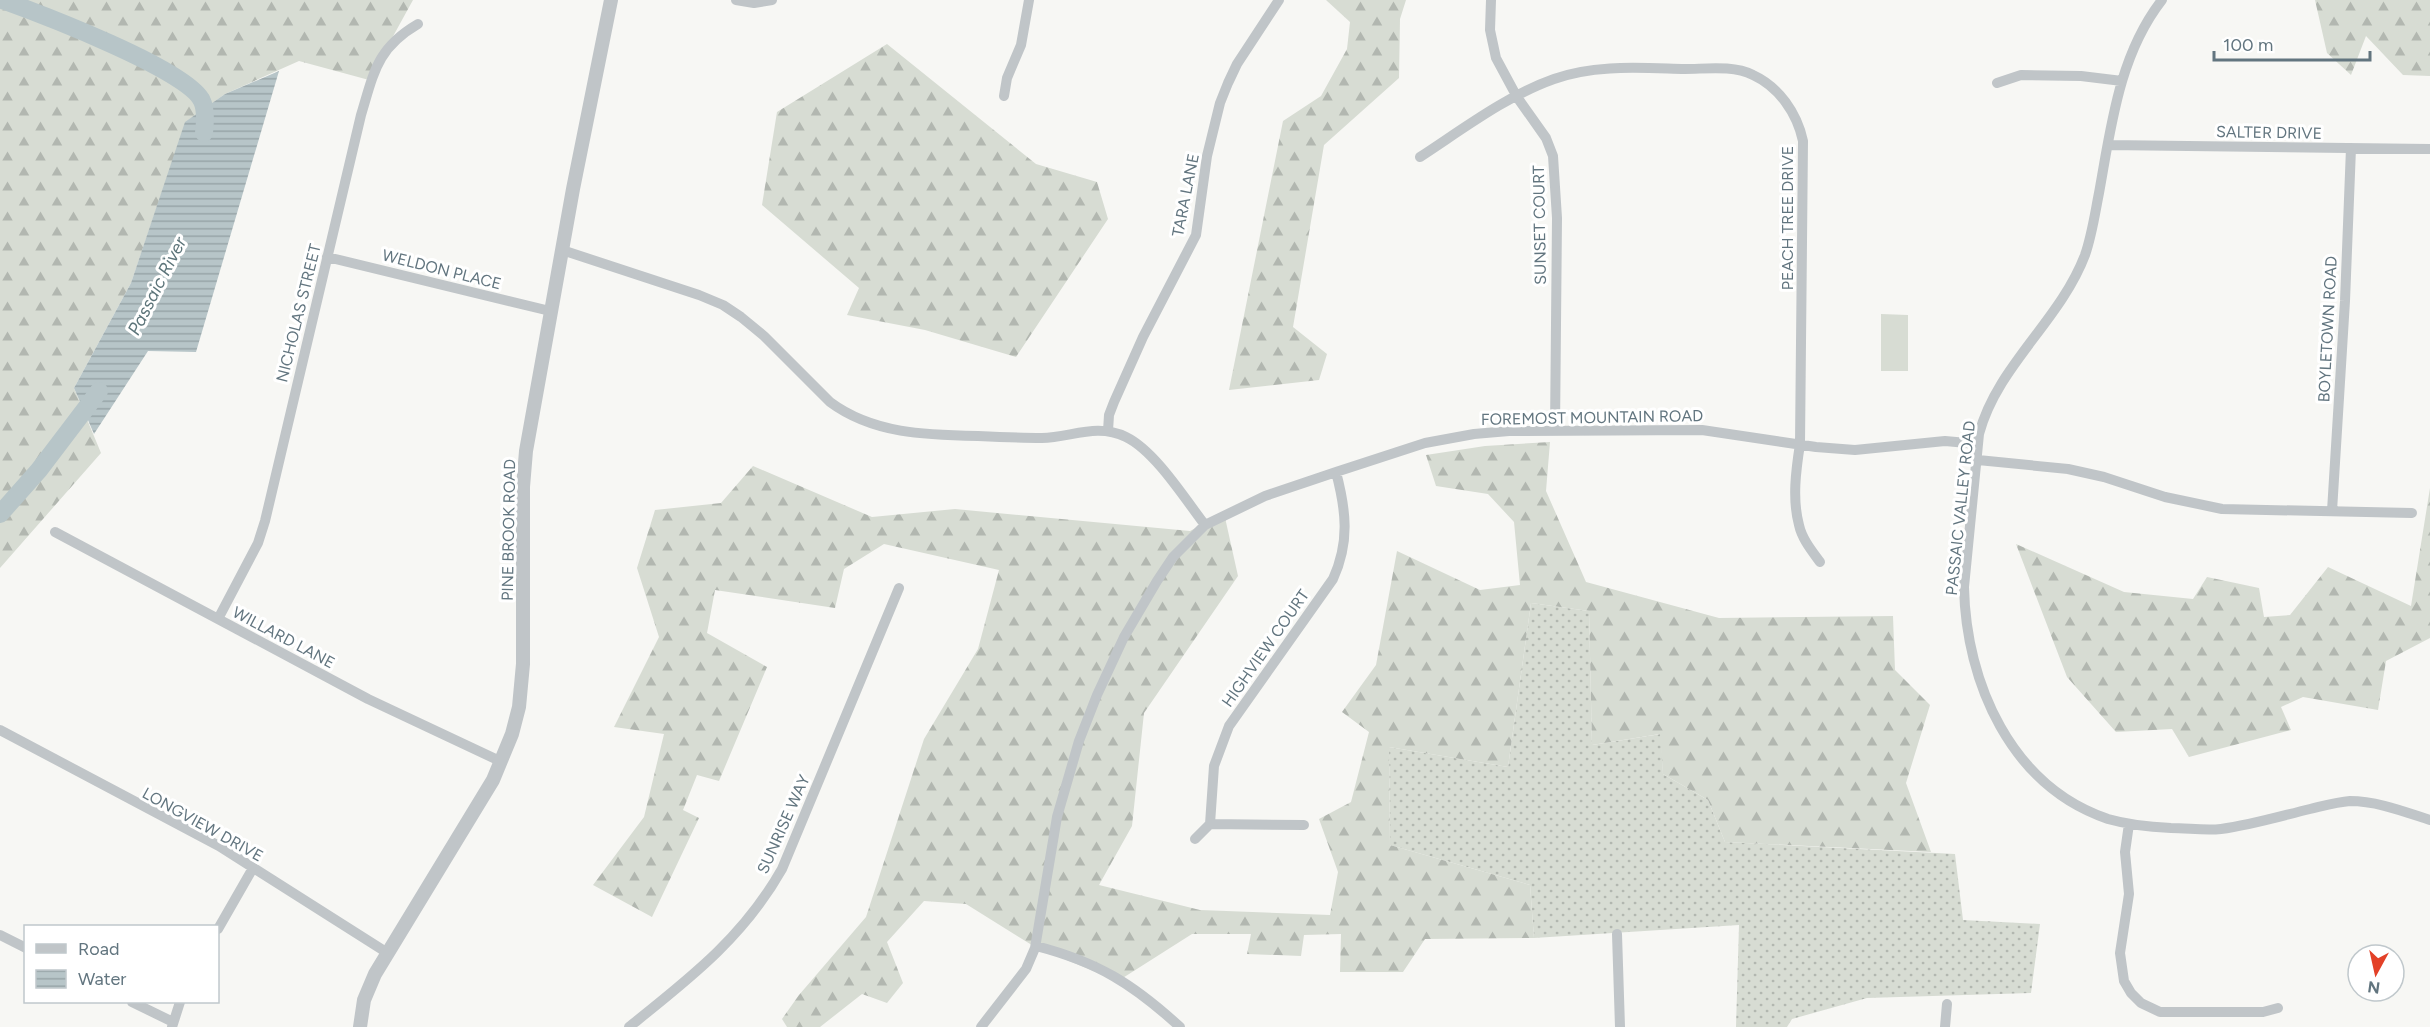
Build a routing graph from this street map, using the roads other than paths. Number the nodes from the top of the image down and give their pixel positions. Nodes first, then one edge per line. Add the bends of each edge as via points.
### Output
1 (611, 0) edge
2 (736, 0) edge
3 (772, 0) edge
4 (1029, 0) edge
5 (1279, 0) edge
6 (1491, 0) edge
7 (2162, 0) edge
8 (418, 24) dead end
9 (2122, 81) junction
10 (1997, 83) dead end
11 (1004, 96) dead end
12 (1517, 97) junction
13 (2108, 145) junction
14 (2351, 148) junction
15 (2430, 149) edge
16 (1420, 157) dead end
17 (562, 250) junction
18 (327, 257) junction
19 (550, 310) junction
20 (1108, 431) junction
21 (1555, 431) junction
22 (1800, 444) junction
23 (1978, 444) junction
24 (1978, 460) junction
25 (1336, 472) junction
26 (2332, 511) junction
27 (2412, 513) dead end
28 (1205, 525) junction
29 (55, 532) dead end
30 (1820, 562) dead end
31 (899, 588) dead end
32 (218, 619) junction
33 (0, 730) edge
34 (502, 762) junction
35 (2430, 820) edge
36 (1210, 824) junction
37 (2129, 824) junction
38 (1304, 825) dead end
39 (1195, 839) dead end
40 (253, 868) junction
41 (219, 927) edge
42 (1617, 934) dead end
43 (0, 935) edge
44 (1036, 946) junction
45 (24, 947) edge
46 (386, 952) junction
47 (134, 1003) edge
48 (180, 1003) edge
49 (1947, 1004) dead end
50 (2278, 1008) dead end
51 (172, 1025) edge
52 (360, 1027) edge
53 (629, 1027) edge
54 (981, 1027) edge
55 (1180, 1027) edge
56 (1620, 1027) edge
57 (1946, 1027) edge

1 - 17 street, PINE BROOK ROAD
2 - 3 street
4 - 11 street via 1021,45
5 - 20 street, TARA LANE via 1237,64 1220,103 1207,156 1196,235 1114,402
6 - 12 street, SUNSET COURT via 1492,44
7 - 9 street, PASSAIC VALLEY ROAD via 2140,35
8 - 18 street, NICHOLAS STREET via 399,35 375,70
9 - 10 street via 2081,75 2021,75
9 - 13 street, PASSAIC VALLEY ROAD
12 - 16 street, PEACH TREE DRIVE
12 - 21 street, SUNSET COURT via 1546,138 1553,156 1557,218
12 - 22 street, PEACH TREE DRIVE via 1556,78 1600,69 1637,68 1726,69 1752,74 1782,97 1797,121 1803,141
13 - 14 street, SALTER DRIVE
13 - 23 street, PASSAIC VALLEY ROAD via 2092,232 2078,273 1996,392 1984,416
14 - 15 street, SALTER DRIVE
14 - 26 street, BOYLETOWN ROAD
17 - 19 street, PINE BROOK ROAD
17 - 20 street via 723,305 764,336 830,402 867,422 929,435 1043,438 1086,430
18 - 19 street, WELDON PLACE
18 - 32 street, NICHOLAS STREET via 265,521 258,543
19 - 34 street, PINE BROOK ROAD via 526,446 522,686
20 - 28 street via 1127,438 1150,455
21 - 22 street, FOREMOST MOUNTAIN ROAD via 1702,430
21 - 25 street, FOREMOST MOUNTAIN ROAD via 1446,438
22 - 23 street, FOREMOST MOUNTAIN ROAD via 1855,450 1945,441
22 - 30 street, PEACH TREE DRIVE via 1798,525
23 - 24 street, PASSAIC VALLEY ROAD
24 - 26 street via 2068,469 2222,509
24 - 37 street, PASSAIC VALLEY ROAD via 1964,587 1985,698 2017,751 2052,789 2089,811
25 - 28 street, FOREMOST MOUNTAIN ROAD via 1265,496
25 - 36 street, HIGHVIEW COURT via 1346,517 1338,566 1333,579 1229,726 1214,766
26 - 27 street
28 - 44 street, FOREMOST MOUNTAIN ROAD via 1180,549 1157,581 1124,637 1097,695 1057,817
29 - 32 street, WILLARD LANE
31 - 53 street, SUNRISE WAY via 771,888 751,917 712,959
32 - 34 street, WILLARD LANE via 368,699
33 - 40 street, LONGVIEW DRIVE
34 - 46 street, PINE BROOK ROAD
35 - 37 street, PASSAIC VALLEY ROAD via 2377,804 2349,801 2222,829
36 - 38 street
36 - 39 street
37 - 50 street via 2129,894 2120,952 2124,981 2131,993 2147,1007 2167,1013 2263,1012
40 - 41 street
40 - 46 street, LONGVIEW DRIVE
42 - 56 street
43 - 45 street
44 - 54 street, FOREMOST MOUNTAIN ROAD via 1026,969
44 - 55 street via 1106,970
46 - 52 street, PINE BROOK ROAD via 364,1000
47 - 51 street
48 - 51 street
49 - 57 street

